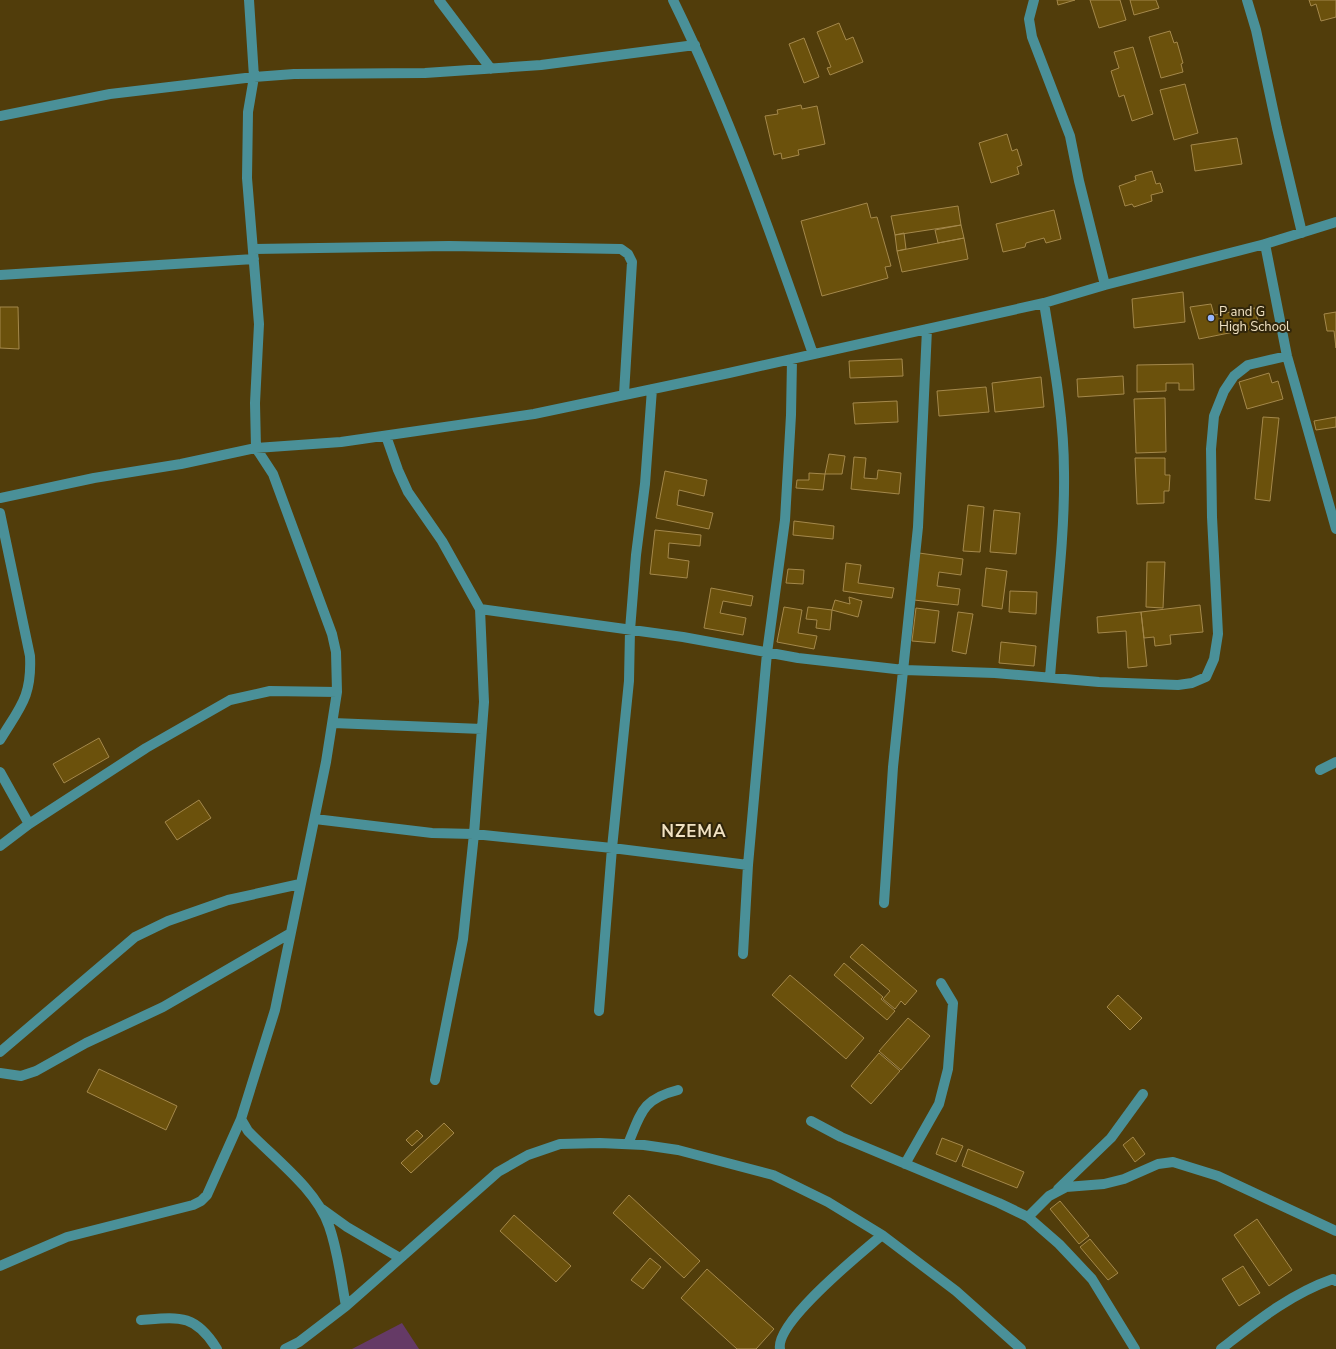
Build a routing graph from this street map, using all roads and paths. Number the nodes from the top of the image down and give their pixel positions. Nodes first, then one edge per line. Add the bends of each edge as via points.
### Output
1 (249, 0) edge
2 (439, 0) edge
3 (673, 0) edge
4 (1034, 0) edge
5 (1247, 0) edge
6 (695, 45) junction
7 (491, 69) junction
8 (254, 77) junction
9 (0, 116) edge
10 (1336, 222) edge
11 (1302, 233) junction
12 (1266, 244) junction
13 (254, 254) junction
14 (0, 275) edge
15 (1105, 285) junction
16 (1044, 304) junction
17 (927, 329) junction
18 (812, 354) junction
19 (1287, 356) junction
20 (792, 359) junction
21 (652, 389) junction
22 (624, 394) junction
23 (386, 436) junction
24 (256, 448) junction
25 (0, 498) edge
26 (0, 513) edge
27 (1336, 529) edge
28 (480, 609) junction
29 (630, 630) junction
30 (767, 653) junction
31 (904, 670) junction
32 (1050, 677) junction
33 (337, 692) junction
34 (333, 723) junction
35 (482, 729) junction
36 (0, 740) edge
37 (1336, 762) edge
38 (1320, 770) dead end
39 (0, 772) edge
40 (315, 819) junction
41 (29, 824) junction
42 (474, 834) junction
43 (0, 846) edge
44 (612, 848) junction
45 (748, 865) junction
46 (300, 884) junction
47 (884, 903) dead end
48 (289, 934) junction
49 (743, 954) dead end
50 (941, 983) dead end
51 (600, 1011) dead end
52 (0, 1052) edge
53 (0, 1073) edge
54 (435, 1080) dead end
55 (678, 1090) dead end
56 (1143, 1094) dead end
57 (241, 1119) junction
58 (811, 1120) dead end
59 (628, 1144) junction
60 (905, 1164) junction
61 (1057, 1191) junction
62 (320, 1208) junction
63 (1028, 1217) junction
64 (1336, 1231) edge
65 (882, 1236) junction
66 (400, 1258) junction
67 (0, 1266) edge
68 (1336, 1281) edge
69 (346, 1306) junction
70 (141, 1320) dead end
71 (217, 1349) edge
72 (285, 1349) edge
73 (780, 1349) edge
74 (1021, 1349) edge
75 (1135, 1349) edge
76 (1221, 1349) edge

1 - 8 street
2 - 7 street
3 - 6 street
4 - 15 street via 1029,19 1032,37 1070,136
5 - 11 street
6 - 7 street
6 - 18 street via 740,152
7 - 8 street
8 - 9 street via 110,94
8 - 13 street via 248,112 247,178
10 - 11 street
11 - 12 street
12 - 15 street
12 - 19 street
13 - 14 street
13 - 22 street via 449,246 621,249 628,254 632,262
13 - 24 street via 259,324 255,403
15 - 16 street
16 - 17 street
16 - 32 street via 1062,426 1064,471 1064,512
17 - 18 street
17 - 31 street via 918,527
18 - 20 street
19 - 27 street
19 - 32 street via 1248,365 1234,376 1224,391 1214,416 1211,448 1212,516 1218,634 1214,660 1206,677 1178,685
20 - 21 street
20 - 30 street via 792,415 784,520
21 - 22 street
21 - 29 street
22 - 23 street via 534,414
23 - 24 street
23 - 28 street via 408,492 442,541
24 - 25 street
24 - 33 street via 273,474 307,570 327,616 336,652
26 - 36 street via 30,656 31,672 29,690 24,701
28 - 29 street
28 - 35 street
29 - 30 street
29 - 44 street via 629,681
30 - 31 street
30 - 45 street
31 - 32 street
31 - 47 street via 892,767
33 - 34 street
33 - 41 street via 270,691 230,700 146,748
34 - 35 street
34 - 40 street
35 - 42 street
37 - 38 street
39 - 41 street
40 - 42 street via 432,833
40 - 46 street
41 - 43 street
42 - 44 street
42 - 54 street via 463,939
44 - 45 street
44 - 51 street
45 - 49 street
46 - 48 street
46 - 52 street via 228,900 168,921 135,937
48 - 53 street via 162,1007 86,1043 36,1071 21,1076
48 - 57 street via 275,1010
50 - 60 street via 953,1003 948,1069 939,1104
55 - 59 street via 662,1094 649,1102
56 - 61 street via 1111,1138
57 - 62 street via 248,1132 310,1193
57 - 67 street via 207,1195 201,1201 67,1237
58 - 60 street via 841,1137
59 - 65 street via 678,1150 773,1175 828,1202
59 - 66 street via 560,1144 528,1155 498,1172
60 - 63 street
61 - 63 street
61 - 64 street via 1066,1187 1104,1184 1124,1179 1158,1164 1174,1162 1218,1176
62 - 66 street
62 - 69 street via 329,1226
63 - 75 street via 1059,1244 1092,1279
65 - 73 street via 832,1278 795,1317 785,1329 779,1343
65 - 74 street via 956,1291
66 - 69 street
68 - 76 street via 1332,1279 1311,1286 1274,1308
69 - 72 street via 299,1342
70 - 71 street via 178,1317 189,1321 200,1328

